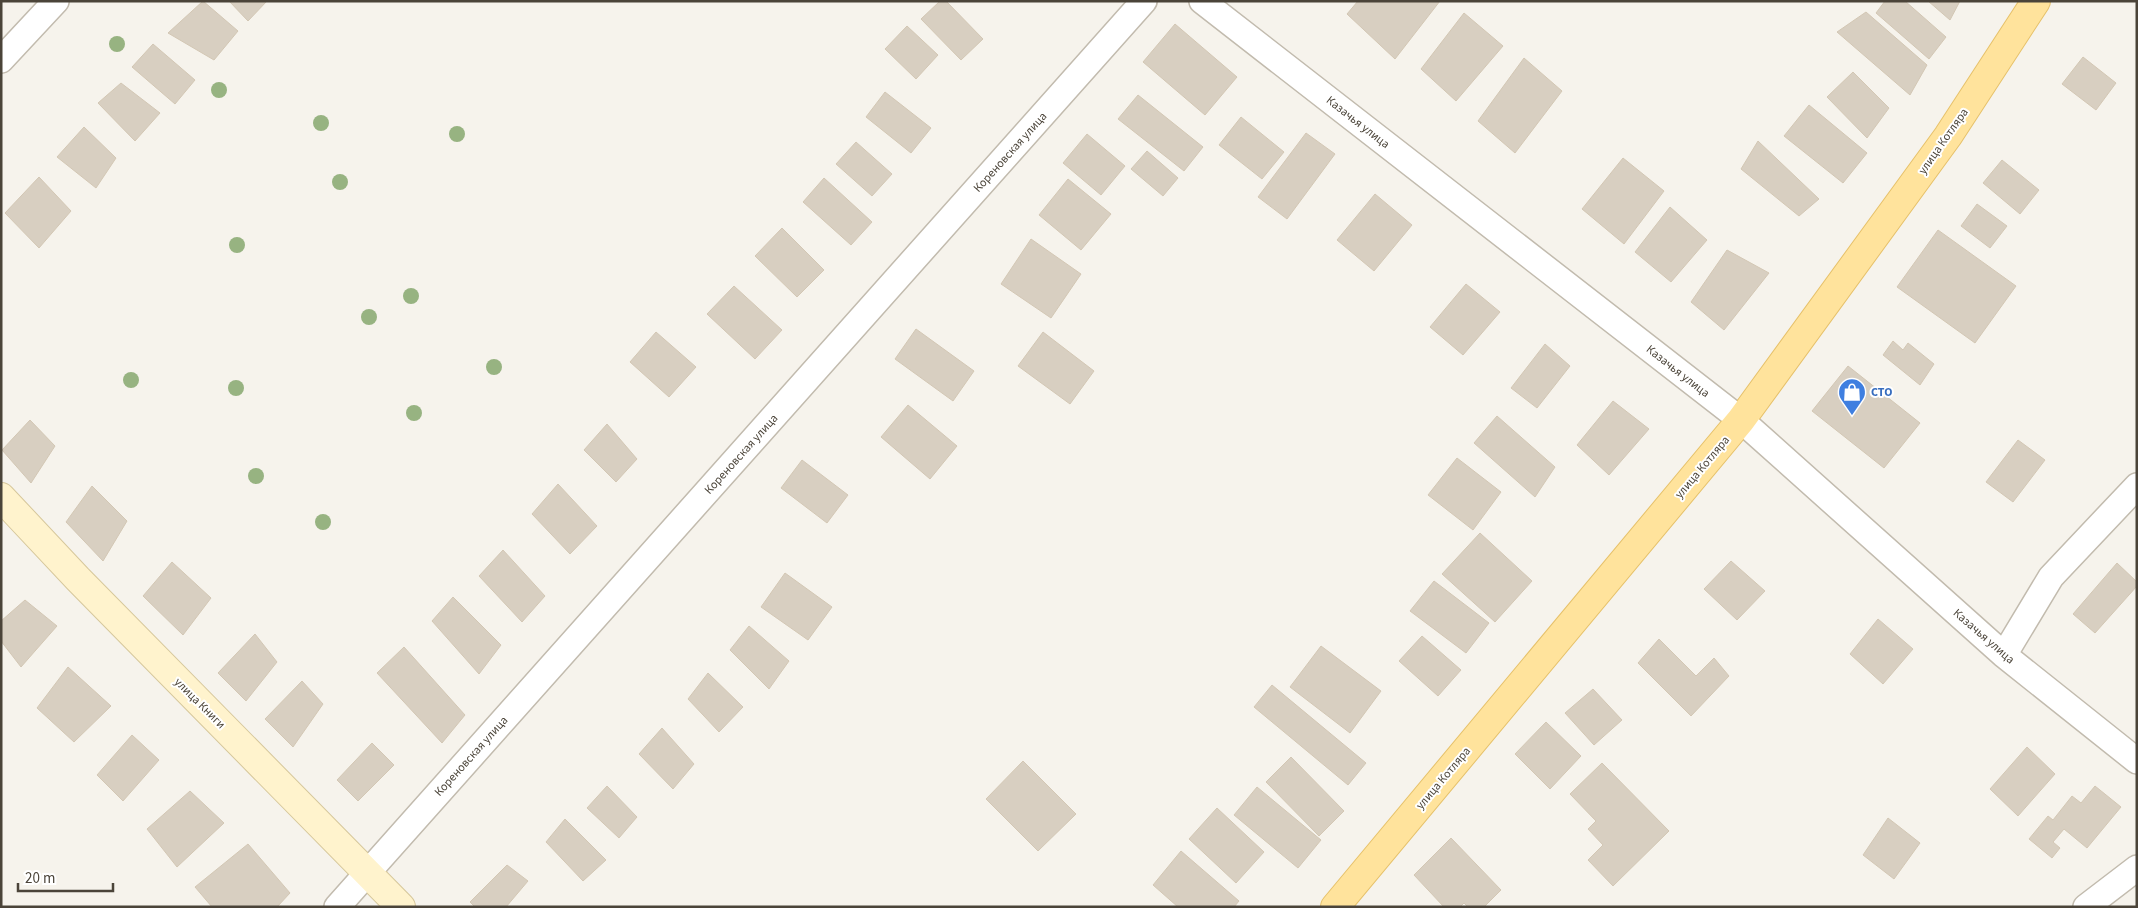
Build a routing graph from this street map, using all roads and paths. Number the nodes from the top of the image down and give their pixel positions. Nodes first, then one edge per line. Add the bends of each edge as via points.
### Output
1 (56, 1) edge
2 (1144, 1) edge
3 (1202, 1) edge
4 (2036, 1) edge
5 (1, 60) edge
6 (1741, 420) junction
7 (2137, 486) edge
8 (1, 497) edge
9 (2004, 655) junction
10 (2137, 760) edge
11 (2137, 868) edge
12 (368, 872) junction
13 (337, 907) edge
14 (401, 907) edge
15 (1335, 907) edge
16 (2086, 907) edge

1 - 5 street
2 - 12 street, Кореновская улица
3 - 6 street, Казачья улица
4 - 6 main road, улица Котляра via 1948,136
6 - 9 street, Казачья улица
6 - 15 main road, улица Котляра
7 - 9 street via 2051,578
8 - 12 street, улица Книги
9 - 10 street, Казачья улица
11 - 16 street
12 - 13 street, Кореновская улица
12 - 14 street, улица Книги

